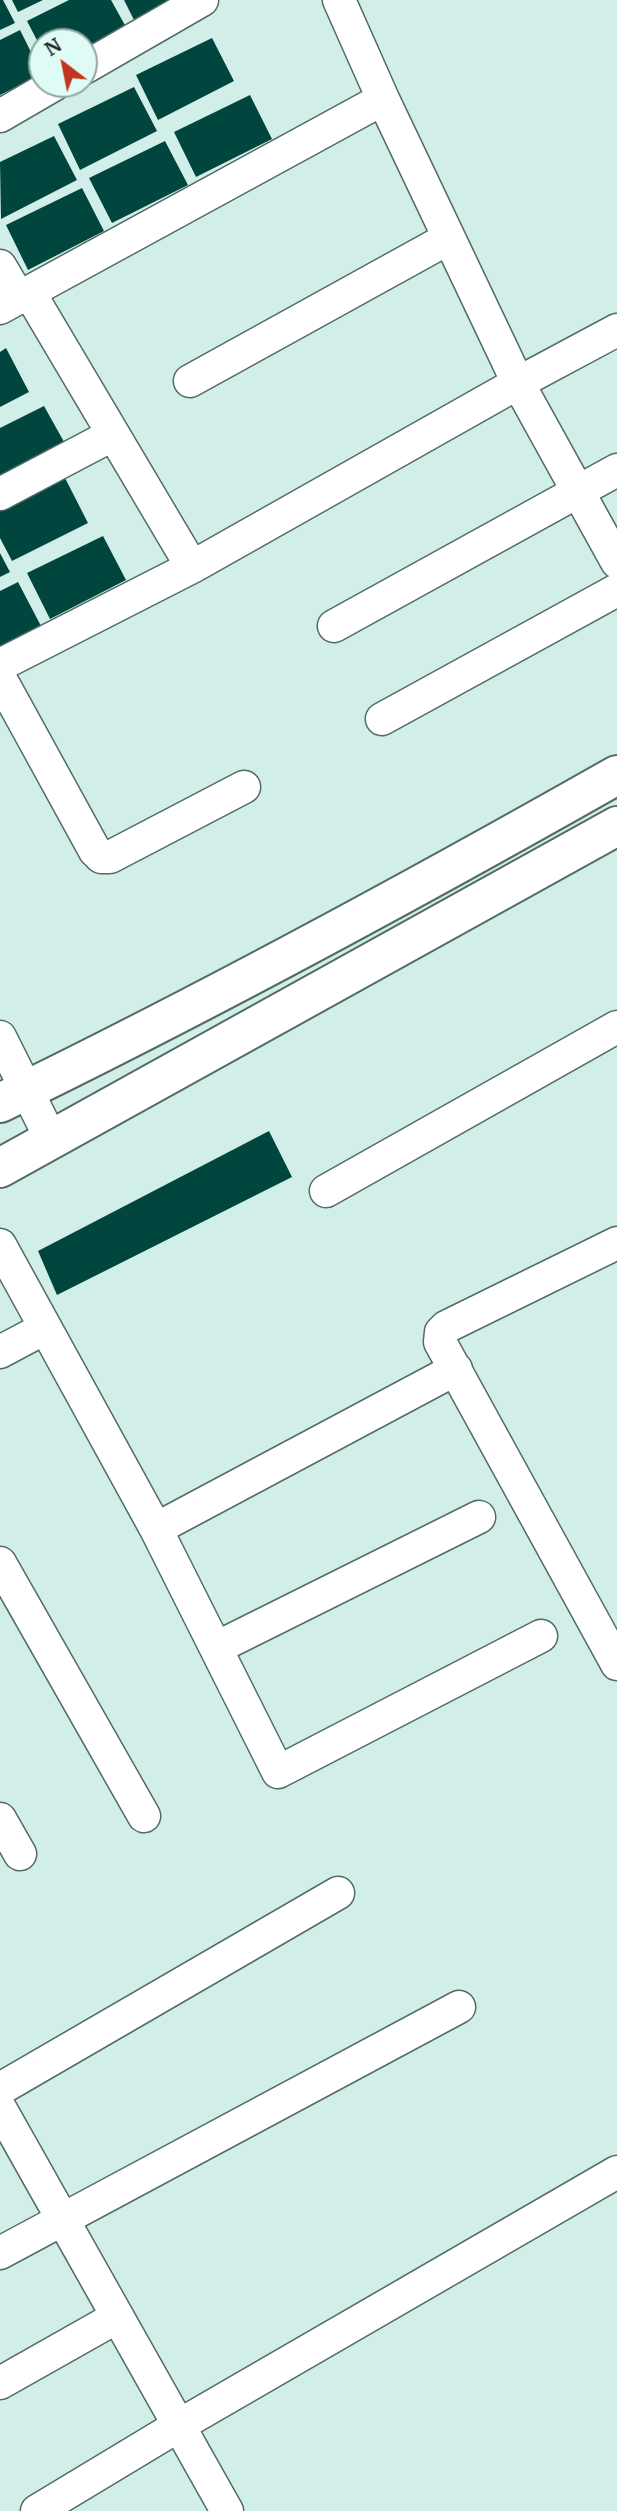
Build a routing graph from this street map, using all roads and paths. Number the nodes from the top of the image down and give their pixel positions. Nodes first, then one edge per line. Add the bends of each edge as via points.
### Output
1 (202, 0) edge
2 (339, 0) edge
3 (98, 60) edge
4 (31, 98) edge
5 (383, 99) junction
6 (0, 116) edge
7 (449, 238) junction
8 (0, 265) edge
9 (16, 299) edge
10 (617, 330) edge
11 (190, 381) dead end
12 (517, 383) junction
13 (112, 435) junction
14 (617, 470) edge
15 (577, 492) junction
16 (0, 494) edge
17 (617, 562) edge
18 (192, 567) junction
19 (617, 590) edge
20 (334, 626) dead end
21 (0, 665) edge
22 (0, 678) edge
23 (382, 719) dead end
24 (617, 775) edge
25 (244, 787) dead end
26 (617, 826) edge
27 (617, 1027) edge
28 (0, 1037) edge
29 (13, 1096) edge
30 (51, 1139) junction
31 (2, 1161) edge
32 (326, 1191) dead end
33 (617, 1243) edge
34 (0, 1245) edge
35 (45, 1328) junction
36 (0, 1352) edge
37 (456, 1369) junction
38 (479, 1517) dead end
39 (156, 1529) junction
40 (0, 1563) edge
41 (541, 1636) dead end
42 (216, 1648) junction
43 (617, 1664) edge
44 (144, 1816) dead end
45 (0, 1819) edge
46 (20, 1854) dead end
47 (338, 1893) dead end
48 (459, 2007) dead end
49 (0, 2089) edge
50 (0, 2108) edge
51 (617, 2172) edge
52 (63, 2220) junction
53 (0, 2253) edge
54 (117, 2317) junction
55 (0, 2383) edge
56 (178, 2426) junction
57 (37, 2511) edge
58 (227, 2511) edge

1 - 3 street
2 - 5 street
4 - 6 street
5 - 7 street
5 - 9 street
7 - 11 street
7 - 12 street
8 - 9 street
9 - 13 street
10 - 12 street
12 - 15 street
12 - 18 street
13 - 16 street
13 - 18 street
14 - 15 street
15 - 17 street
15 - 20 street
18 - 21 street
19 - 23 street
22 - 25 street via 101,857 110,857
24 - 29 street via 412,891
26 - 30 street
27 - 32 street
28 - 29 street
29 - 30 street
30 - 31 street
33 - 37 street via 446,1327 440,1342
34 - 35 street
35 - 36 street
35 - 39 street
37 - 39 street
37 - 43 street
38 - 42 street
39 - 42 street
40 - 44 street
41 - 42 street via 278,1772
45 - 46 street
47 - 49 street
48 - 52 street
50 - 52 street
51 - 56 street
52 - 53 street
52 - 54 street
54 - 55 street
54 - 56 street
56 - 57 street
56 - 58 street

